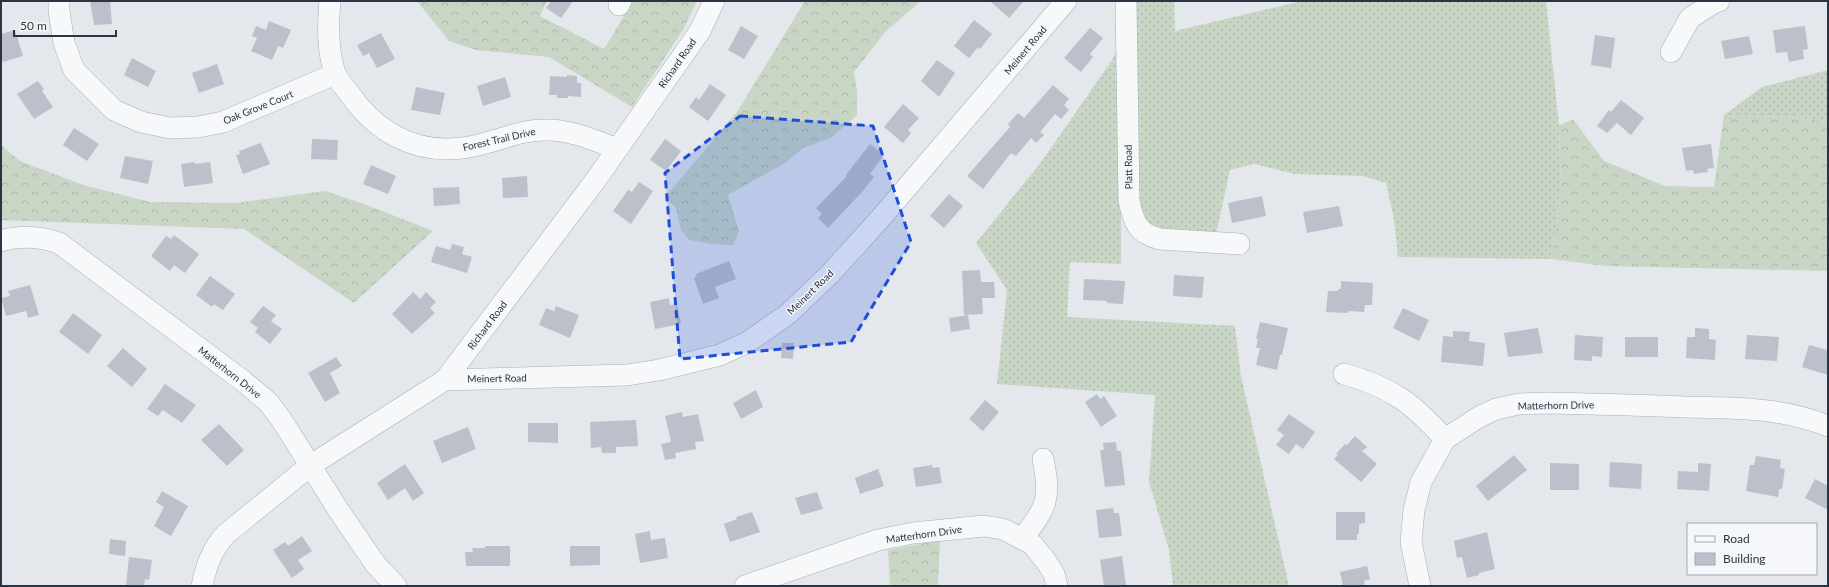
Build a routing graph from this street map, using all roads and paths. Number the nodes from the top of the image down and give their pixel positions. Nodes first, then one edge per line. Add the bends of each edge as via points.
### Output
1 (59, 1) edge
2 (330, 1) edge
3 (714, 1) edge
4 (1066, 1) edge
5 (1126, 1) edge
6 (1719, 1) edge
7 (1671, 52) dead end
8 (335, 74) junction
9 (617, 149) junction
10 (1, 241) edge
11 (1239, 244) dead end
12 (1344, 374) dead end
13 (445, 380) junction
14 (1828, 426) edge
15 (1445, 439) junction
16 (1043, 459) dead end
17 (311, 465) junction
18 (1024, 538) junction
19 (202, 586) edge
20 (396, 586) edge
21 (745, 586) edge
22 (1056, 586) edge
23 (1420, 586) edge

1 - 8 street, Oak Grove Court via 64,43 74,70 114,110 141,122 170,128 198,127 224,122
2 - 8 street via 329,44
3 - 9 street, Richard Road via 700,31
4 - 13 street, Meinert Road via 830,274 788,314 748,342 720,355 627,375
5 - 11 street, Platt Road via 1129,201 1138,228 1148,236 1160,239
6 - 7 street via 1690,18
8 - 9 street, Forest Trail Drive via 356,104 377,126 403,141 429,148 462,148 527,131 545,130 584,137
9 - 13 street, Richard Road
10 - 17 street, Matterhorn Drive via 19,237 47,239 72,252 268,402
12 - 15 street via 1383,387 1406,401
13 - 17 street, Richard Road
14 - 15 street, Matterhorn Drive via 1784,412 1758,409 1519,404 1479,417
15 - 23 street, Matterhorn Drive via 1421,482 1411,524 1411,542
16 - 18 street via 1048,492 1038,519
17 - 19 street, Richard Road via 216,545
17 - 20 street, Matterhorn Drive via 376,565
18 - 21 street, Matterhorn Drive via 1003,529 984,526 913,533 878,540
18 - 22 street, Matterhorn Drive via 1046,561 1054,574

